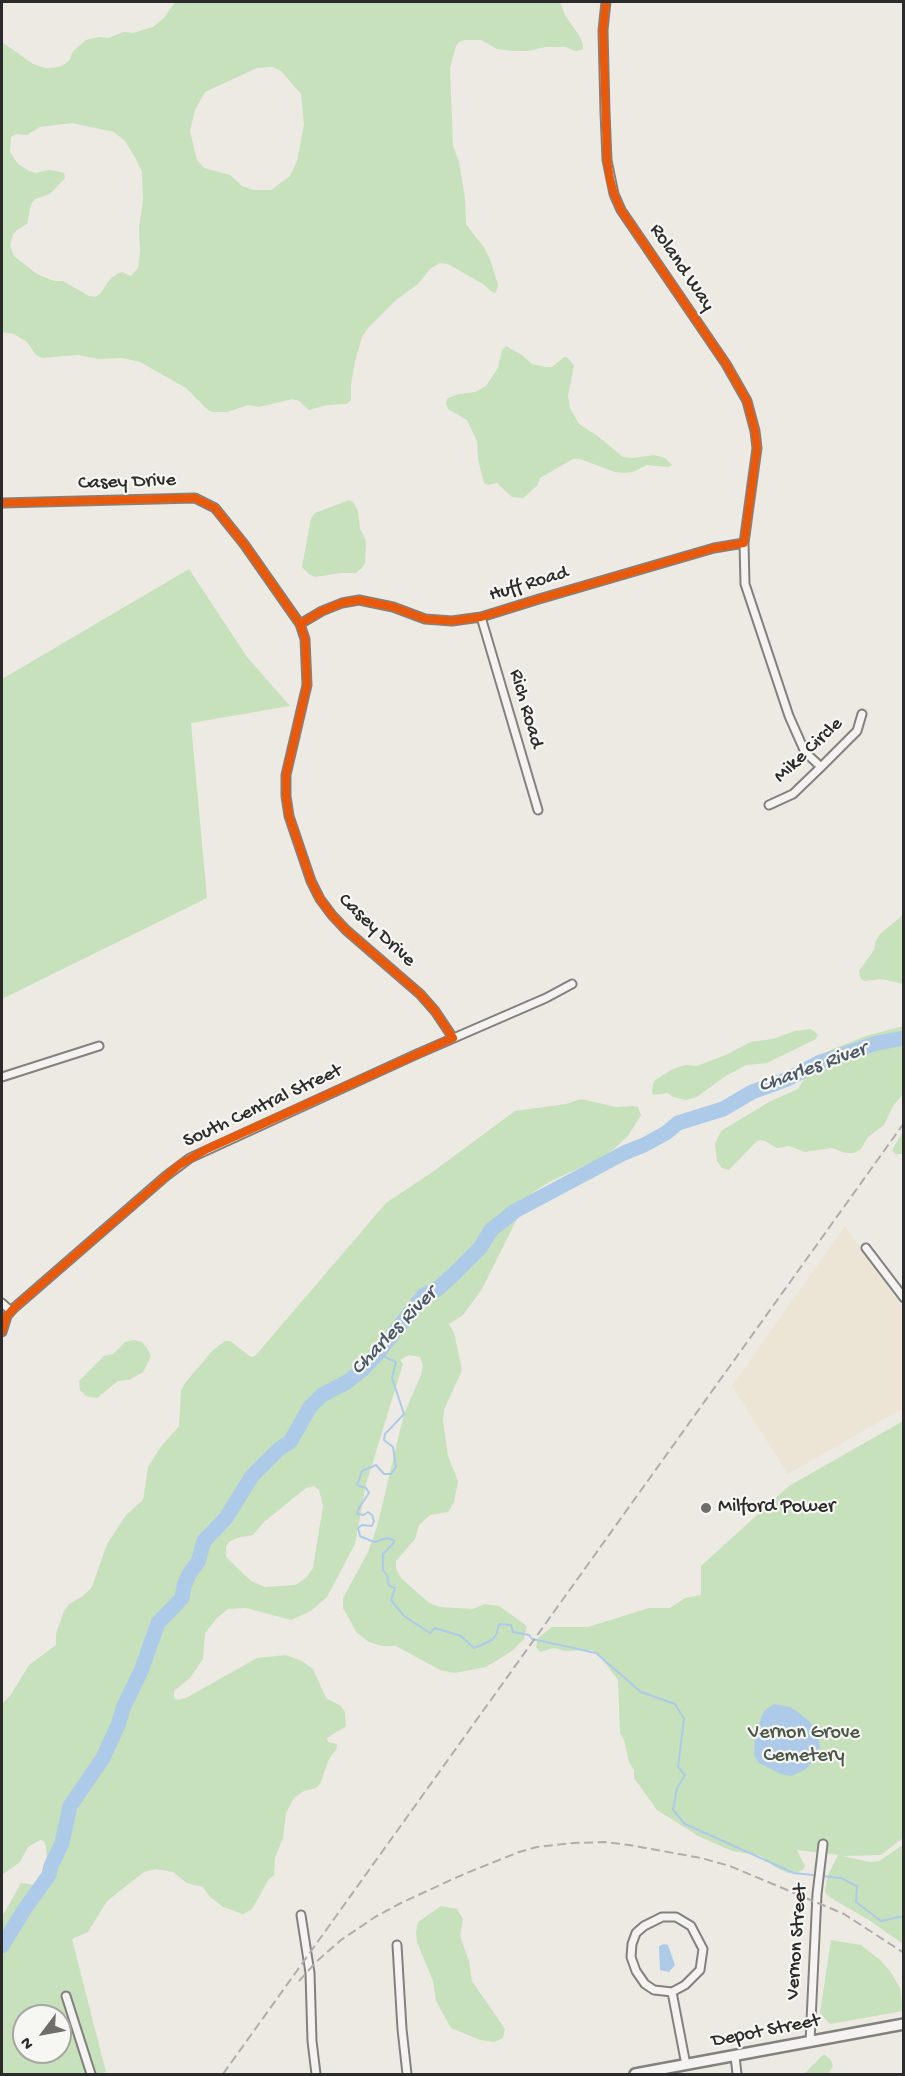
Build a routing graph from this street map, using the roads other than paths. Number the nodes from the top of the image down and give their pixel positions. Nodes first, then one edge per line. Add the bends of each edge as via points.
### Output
1 (606, 2) edge
2 (2, 502) edge
3 (744, 543) junction
4 (481, 617) junction
5 (300, 624) junction
6 (862, 714) dead end
7 (821, 767) junction
8 (769, 805) dead end
9 (538, 810) dead end
10 (572, 984) dead end
11 (453, 1038) junction
12 (99, 1047) dead end
13 (2, 1077) edge
14 (866, 1248) dead end
15 (903, 1298) edge
16 (2, 1303) edge
17 (11, 1311) junction
18 (2, 1332) edge
19 (823, 1844) dead end
20 (301, 1916) dead end
21 (398, 1945) dead end
22 (672, 1992) junction
23 (66, 1996) dead end
24 (903, 2024) edge
25 (810, 2042) junction
26 (735, 2056) junction
27 (686, 2065) junction
28 (91, 2074) edge
29 (316, 2074) edge
30 (407, 2074) edge
31 (635, 2074) edge
32 (737, 2074) edge

1 - 3 street, Roland Way via 603,30 610,180 621,210 747,401 757,448
2 - 5 street, Casey Drive via 195,498 215,508
3 - 4 street, Huff Road via 714,548
3 - 7 street, Roland Way via 746,584 772,668 805,752
4 - 5 street, Huff Road via 425,619 358,600 322,611
4 - 9 street, Rich Road
5 - 11 street, Casey Drive via 305,639 307,685 286,775 286,796 311,881 332,915 420,994
6 - 7 street, Mike Circle via 857,731
7 - 8 street, Mike Circle via 793,794
10 - 11 street, South Central Street
11 - 17 street, South Central Street via 190,1158
12 - 13 street
14 - 15 street
16 - 17 street
17 - 18 street, South Central Street
19 - 25 street, Vernon Street
20 - 29 street via 311,1978
21 - 30 street
22 - 22 street via 700,1970 703,1949 691,1926 676,1917 662,1917 636,1933 631,1957 645,1984 654,1990
22 - 27 street
23 - 28 street
24 - 25 main road, Depot Street
25 - 26 main road, Depot Street
26 - 27 main road, Depot Street
26 - 32 street
27 - 31 main road, Depot Street

